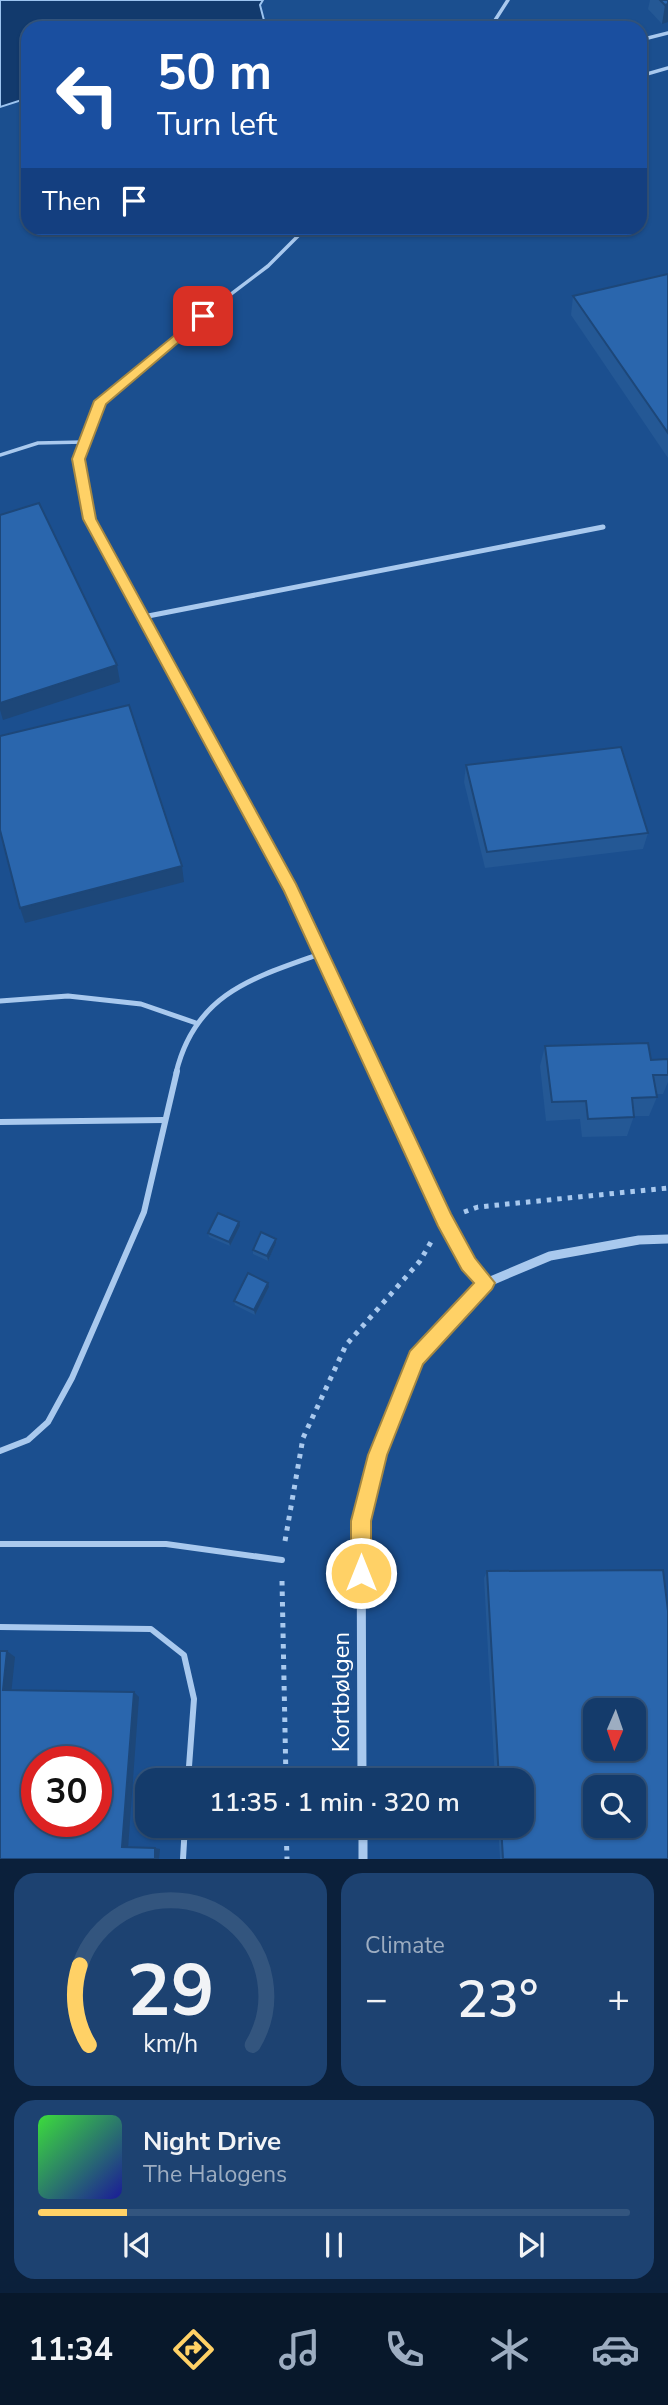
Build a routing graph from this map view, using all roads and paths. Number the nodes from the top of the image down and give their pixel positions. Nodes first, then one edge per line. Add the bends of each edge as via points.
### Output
1 (508, 0) edge
2 (494, 21) edge
3 (668, 33) edge
4 (647, 38) edge
5 (668, 68) edge
6 (647, 74) edge
7 (299, 235) edge
8 (84, 442) junction
9 (0, 455) edge
10 (603, 527) dead end
11 (143, 617) junction
12 (320, 954) junction
13 (0, 1001) edge
14 (197, 1023) junction
15 (164, 1120) junction
16 (0, 1122) edge
17 (668, 1239) edge
18 (486, 1283) junction
19 (0, 1451) edge
20 (0, 1544) edge
21 (282, 1560) dead end
22 (0, 1627) edge
23 (189, 1768) edge
24 (362, 1768) edge
25 (184, 1838) edge
26 (286, 1838) edge
27 (363, 1838) edge
28 (183, 1859) edge
29 (287, 1859) edge
30 (363, 1859) edge

1 - 2 lane
3 - 4 lane
5 - 6 lane
7 - 8 lane via 268,266 100,401
8 - 9 lane via 38,443
8 - 11 lane via 78,459 89,519
10 - 11 lane
11 - 12 lane via 290,888
12 - 14 lane via 246,982 223,995
12 - 18 lane via 444,1220 468,1264
13 - 14 lane via 68,996 141,1004
14 - 15 lane via 179,1062
15 - 16 lane
15 - 19 lane via 144,1212 72,1378 48,1422 28,1440
17 - 18 street, Kortbølgen via 550,1256
18 - 24 street, Kortbølgen via 416,1358 378,1455 361,1521
20 - 21 lane via 166,1544
22 - 23 lane via 151,1629 184,1655 194,1699
25 - 28 lane
26 - 29 path
27 - 30 street

